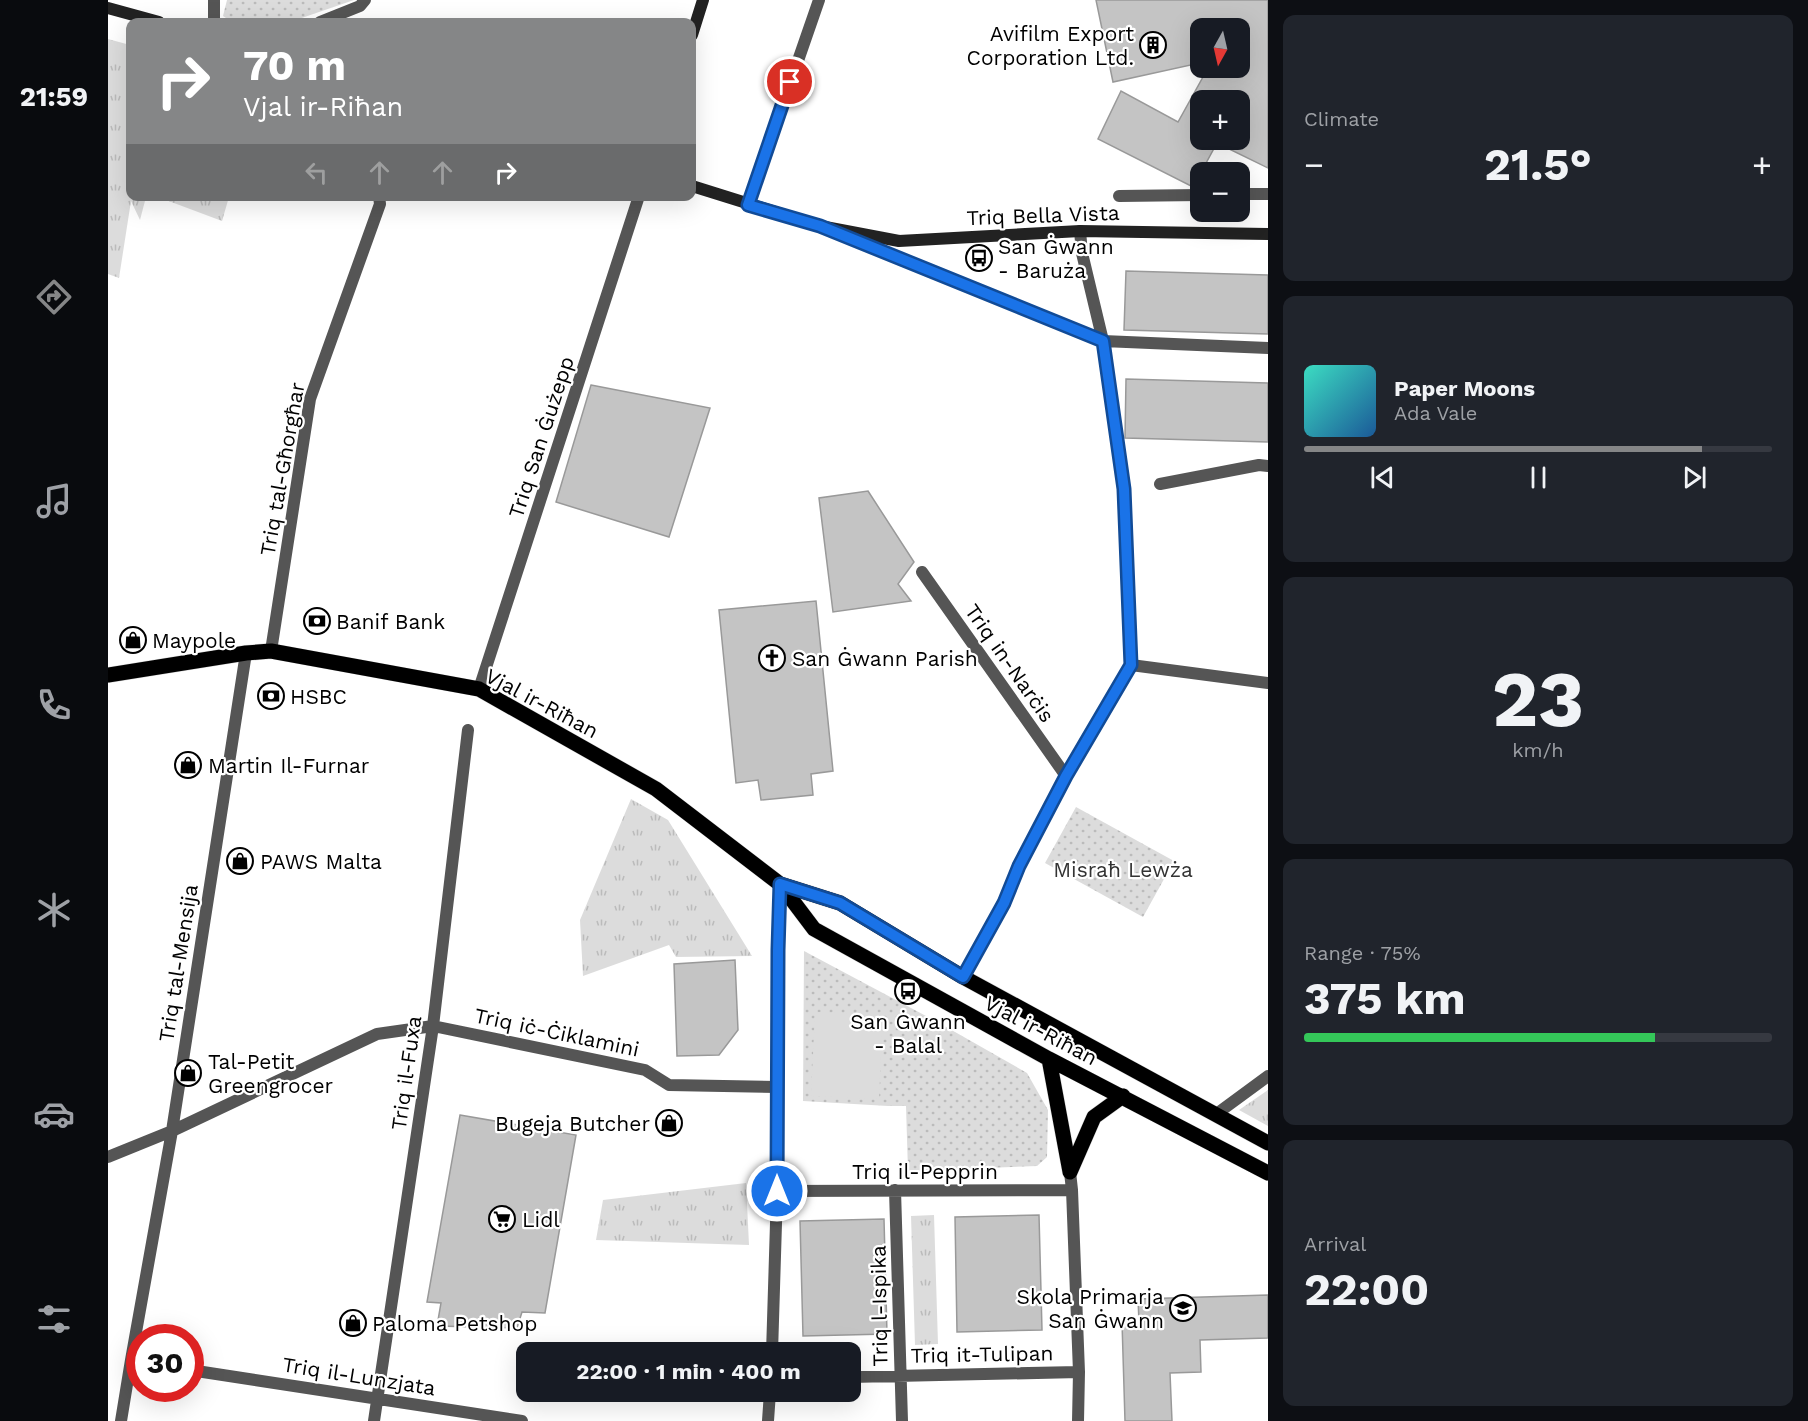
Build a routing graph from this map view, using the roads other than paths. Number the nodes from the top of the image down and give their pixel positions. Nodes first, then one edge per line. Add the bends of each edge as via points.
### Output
1 (214, 0) edge
2 (365, 0) edge
3 (703, 0) edge
4 (819, 0) edge
5 (108, 8) edge
6 (144, 18) edge
7 (214, 18) edge
8 (330, 18) edge
9 (696, 22) edge
10 (696, 187) edge
11 (1250, 194) edge
12 (1268, 194) edge
13 (1190, 195) edge
14 (1119, 196) dead end
15 (380, 201) edge
16 (637, 201) edge
17 (748, 205) junction
18 (820, 226) junction
19 (1080, 231) junction
20 (1268, 234) edge
21 (1103, 341) junction
22 (1268, 348) edge
23 (1268, 466) edge
24 (1160, 484) dead end
25 (922, 572) dead end
26 (271, 651) junction
27 (246, 653) junction
28 (1131, 665) junction
29 (108, 675) edge
30 (1268, 683) edge
31 (479, 689) junction
32 (468, 730) dead end
33 (1066, 776) junction
34 (780, 884) junction
35 (963, 977) junction
36 (433, 1026) junction
37 (1049, 1059) junction
38 (1268, 1076) edge
39 (777, 1087) junction
40 (1123, 1096) junction
41 (1215, 1115) junction
42 (172, 1131) junction
43 (1268, 1143) edge
44 (108, 1157) edge
45 (1070, 1172) junction
46 (1268, 1173) edge
47 (895, 1190) junction
48 (1072, 1190) junction
49 (777, 1191) junction
50 (141, 1324) edge
51 (772, 1342) edge
52 (204, 1372) edge
53 (1079, 1372) junction
54 (900, 1376) junction
55 (861, 1377) edge
56 (378, 1399) junction
57 (126, 1400) edge
58 (769, 1402) edge
59 (121, 1421) edge
60 (374, 1421) edge
61 (522, 1421) edge
62 (768, 1421) edge
63 (902, 1421) edge
64 (1078, 1421) edge

1 - 7 street
2 - 8 street via 360,6
3 - 9 main road
4 - 17 street
5 - 6 main road
10 - 17 main road, Triq Bella Vista
11 - 12 street
13 - 14 street
15 - 26 street, Triq tal-Għorgħar via 310,399
16 - 31 street, Triq San Ġużepp
17 - 18 main road, Triq Bella Vista
18 - 19 main road, Triq Bella Vista via 899,241
18 - 21 street, Triq Bella Vista
19 - 20 main road, Triq Bella Vista
19 - 21 street
21 - 22 street, Triq Bella Vista
21 - 28 street via 1124,489
23 - 24 street
25 - 33 street, Triq in-Narċis
26 - 27 main road, Vjal ir-Riħan
26 - 31 main road, Vjal ir-Riħan
27 - 29 main road, Vjal ir-Riħan
27 - 42 street, Triq tal-Mensija
28 - 30 street
28 - 33 street
31 - 34 main road, Vjal ir-Riħan via 656,789
32 - 36 street, Triq il-Fuxa
33 - 35 street
34 - 35 main road, Vjal ir-Riħan via 840,903
34 - 37 main road, Vjal ir-Riħan via 814,929
34 - 39 street
35 - 41 main road, Vjal ir-Riħan
36 - 39 street, Triq iċ-Ċiklamini via 645,1070 669,1085
36 - 42 street via 377,1035
36 - 56 street, Triq il-Fuxa
37 - 40 main road, Vjal ir-Riħan
37 - 45 main road
38 - 41 street
39 - 49 street
40 - 45 main road via 1094,1117
40 - 46 main road, Vjal ir-Riħan
41 - 43 main road, Vjal ir-Riħan
42 - 44 street
42 - 50 street, Triq tal-Mensija
45 - 48 street
47 - 48 street, Triq il-Pepprin
47 - 49 street, Triq il-Pepprin
47 - 54 street, Triq l-Ispika
48 - 53 street
49 - 51 street
52 - 56 street, Triq il-Lunzjata
53 - 54 street, Triq it-Tulipan
53 - 64 street
54 - 55 street, Triq it-Tulipan
54 - 63 street, Triq l-Ispika
56 - 60 street, Triq il-Fuxa
56 - 61 street, Triq il-Lunzjata
57 - 59 street, Triq tal-Mensija
58 - 62 street

